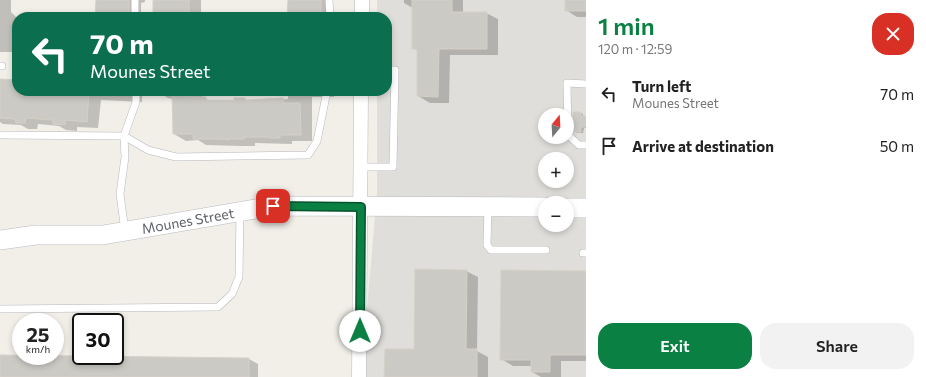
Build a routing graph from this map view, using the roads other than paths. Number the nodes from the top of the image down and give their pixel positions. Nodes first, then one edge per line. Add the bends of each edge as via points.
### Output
1 (135, 0) edge
2 (329, 0) edge
3 (362, 0) edge
4 (135, 12) edge
5 (330, 12) edge
6 (362, 12) edge
7 (392, 70) edge
8 (586, 84) edge
9 (136, 96) edge
10 (326, 96) edge
11 (361, 96) edge
12 (0, 135) edge
13 (124, 136) junction
14 (586, 145) edge
15 (361, 167) junction
16 (361, 207) junction
17 (488, 207) junction
18 (538, 207) edge
19 (574, 208) edge
20 (586, 208) edge
21 (240, 212) junction
22 (0, 231) edge
23 (125, 231) junction
24 (36, 235) junction
25 (0, 240) edge
26 (546, 250) dead end
27 (0, 309) edge
28 (360, 377) edge

1 - 4 lane
2 - 5 lane
3 - 6 street
7 - 15 lane via 395,70 393,167
8 - 14 lane via 567,83 568,135 579,145
9 - 13 lane
10 - 13 lane via 317,141 308,155 176,157 148,150
11 - 15 street
12 - 13 lane
13 - 23 lane via 125,157 120,194
15 - 16 street
16 - 17 main road, Mounes Street
16 - 21 main road, Mounes Street via 273,206
16 - 28 street
17 - 18 main road, Mounes Street
17 - 26 lane via 487,246 491,250
19 - 20 main road
21 - 23 main road, Mounes Street
21 - 27 lane via 239,277 232,294 218,307
22 - 24 main road
23 - 24 main road, Mounes Street via 103,235
24 - 25 main road, Mounes Street

